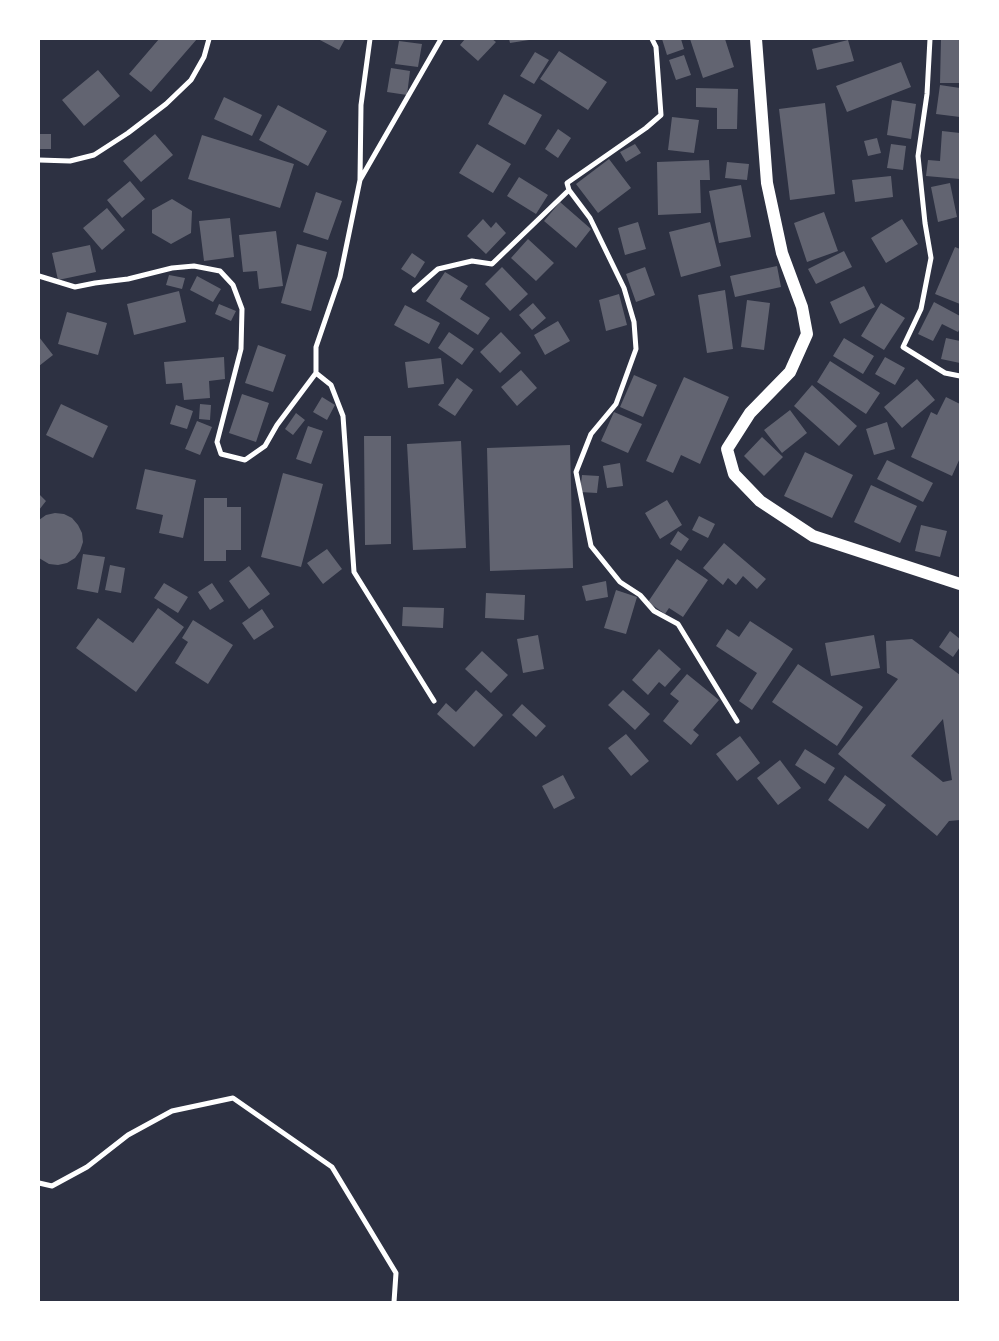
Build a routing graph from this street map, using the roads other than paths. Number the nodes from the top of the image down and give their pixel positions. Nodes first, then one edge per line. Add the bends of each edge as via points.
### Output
1 (209, 39) edge
2 (370, 39) edge
3 (441, 39) edge
4 (652, 39) edge
5 (756, 39) edge
6 (930, 39) edge
7 (39, 160) edge
8 (360, 180) junction
9 (569, 190) junction
10 (39, 276) edge
11 (414, 290) dead end
12 (316, 373) junction
13 (960, 376) edge
14 (960, 584) edge
15 (434, 702) dead end
16 (737, 721) dead end
17 (39, 1183) edge
18 (394, 1302) edge

1 - 7 street via 204,57 191,80 128,133 94,155 70,161
2 - 8 street via 361,105
3 - 8 street
4 - 9 street via 656,47 661,115 567,183
5 - 14 main road via 768,183 782,252 802,307 807,334 790,372 750,413 727,449 734,474 760,501 812,536
6 - 13 street via 927,94 918,156 931,258 920,309 903,347 945,373
8 - 12 street via 340,277 316,347
9 - 11 street via 492,264 472,261 438,269
9 - 16 street via 590,218 624,288 634,322 636,349 616,404 591,434 576,472 590,546 620,582 640,595 654,611 678,624
10 - 12 street via 75,287 172,268 194,266 220,271 233,285 242,309 241,350 217,442 221,454 245,460 265,446
12 - 15 street via 331,385 342,416 354,572
17 - 18 street via 52,1186 87,1167 128,1135 172,1111 233,1098 332,1167 396,1273

